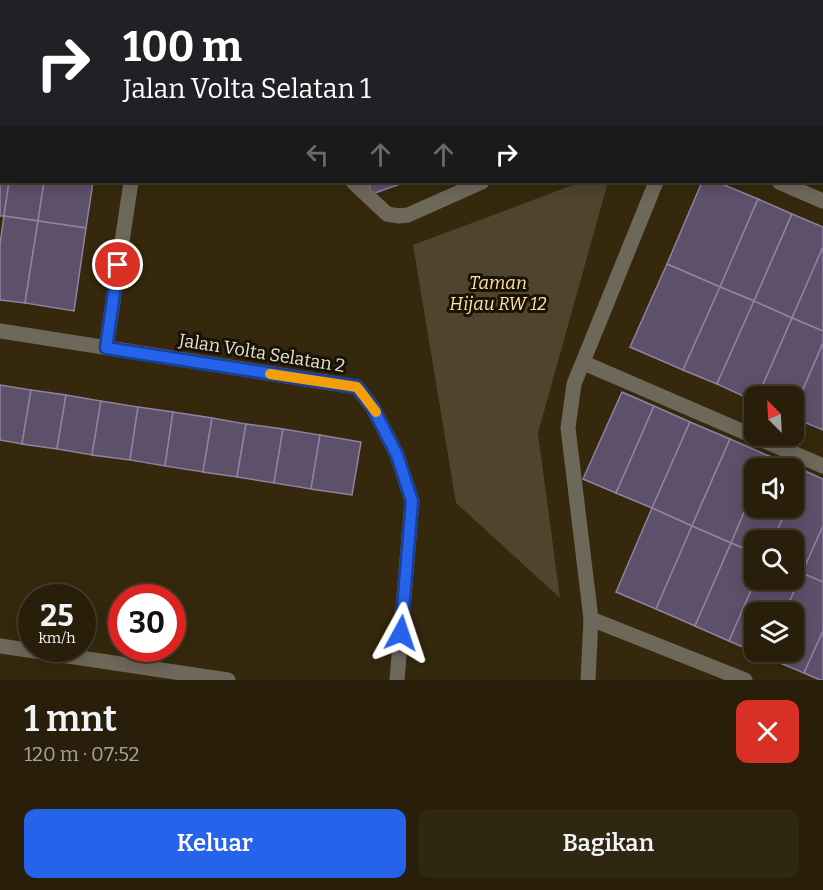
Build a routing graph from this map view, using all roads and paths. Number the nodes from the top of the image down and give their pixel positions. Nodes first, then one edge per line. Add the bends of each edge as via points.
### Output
1 (131, 183) edge
2 (355, 183) edge
3 (480, 183) edge
4 (656, 183) edge
5 (781, 183) edge
6 (823, 201) edge
7 (0, 332) edge
8 (106, 348) junction
9 (584, 363) junction
10 (823, 466) edge
11 (591, 619) junction
12 (0, 646) edge
13 (228, 680) edge
14 (397, 680) edge
15 (588, 680) edge
16 (745, 680) edge

1 - 8 street
2 - 3 street via 387,214 399,216
4 - 9 street
5 - 6 street
7 - 8 street, Jalan Volta Selatan 2
8 - 14 street, Jalan Volta Selatan 2 via 357,387 373,408 397,455 412,501
9 - 10 street
9 - 11 street via 574,384 568,428
11 - 15 street
11 - 16 street
12 - 13 street

